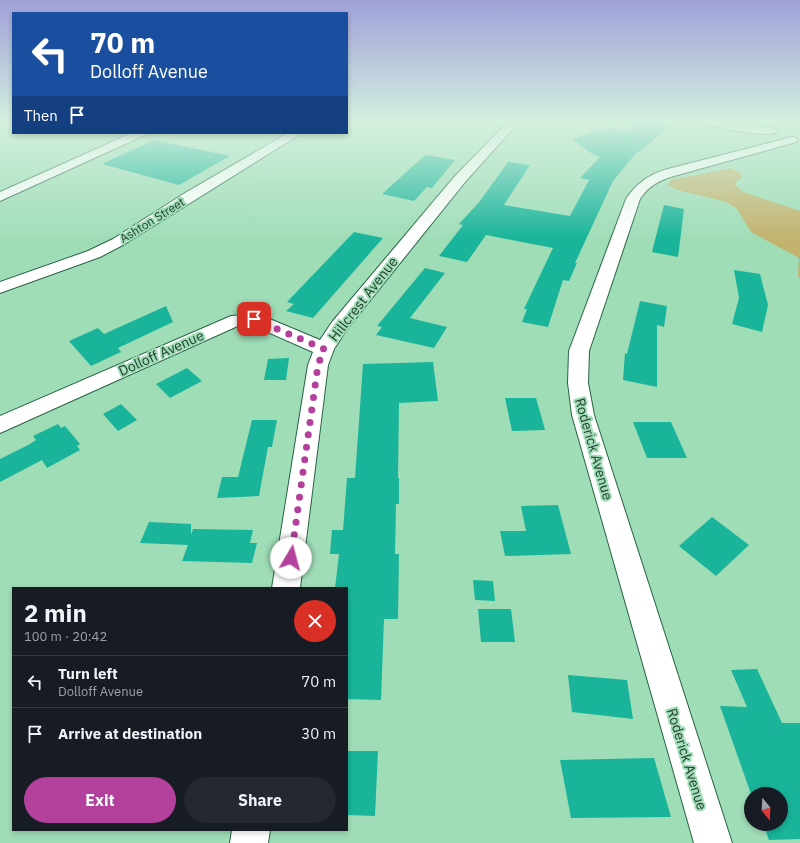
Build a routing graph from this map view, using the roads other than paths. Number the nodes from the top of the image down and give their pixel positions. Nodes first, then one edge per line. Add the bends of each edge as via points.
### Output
1 (80, 160) edge
2 (250, 160) edge
3 (478, 160) edge
4 (710, 160) edge
5 (0, 196) edge
6 (0, 288) edge
7 (324, 349) junction
8 (0, 425) edge
9 (286, 587) edge
10 (251, 831) edge
11 (249, 843) edge
12 (713, 843) edge

1 - 5 street
2 - 6 street, Ashton Street via 118,242 94,254
3 - 7 street, Hillcrest Avenue via 339,326
4 - 12 street, Roderick Avenue via 654,178 637,191 579,350 576,370 583,415
7 - 8 street, Dolloff Avenue via 254,319 237,320
7 - 9 street, Hillcrest Avenue via 318,365
10 - 11 street

